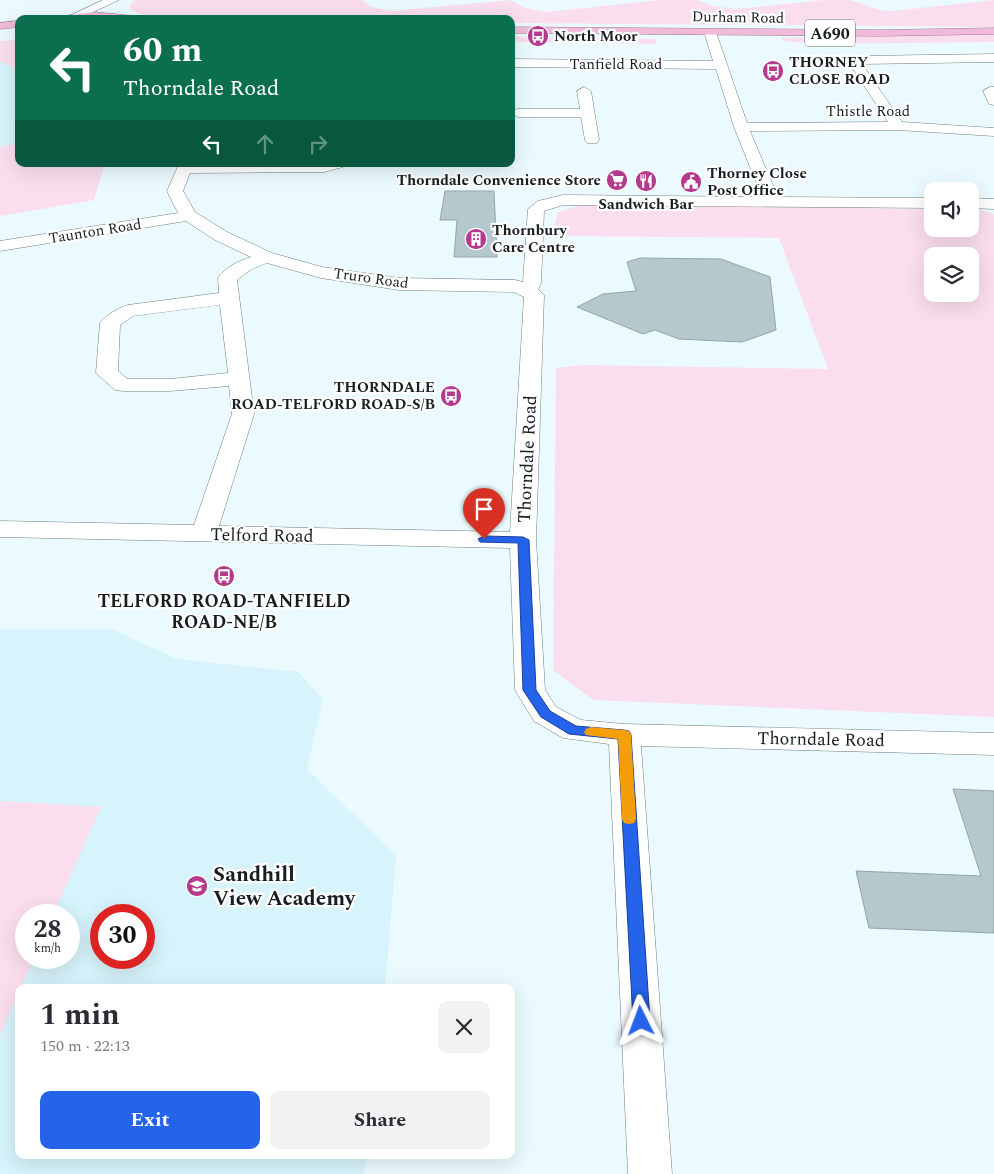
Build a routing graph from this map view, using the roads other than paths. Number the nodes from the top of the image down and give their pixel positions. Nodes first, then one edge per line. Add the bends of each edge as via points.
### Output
1 (114, 0) edge
2 (120, 0) edge
3 (75, 15) edge
4 (118, 15) edge
5 (15, 24) edge
6 (515, 24) edge
7 (0, 26) edge
8 (515, 30) edge
9 (994, 30) edge
10 (15, 32) edge
11 (710, 32) junction
12 (0, 33) edge
13 (994, 58) edge
14 (515, 63) edge
15 (721, 65) junction
16 (994, 91) edge
17 (584, 92) dead end
18 (994, 101) edge
19 (515, 111) edge
20 (588, 113) junction
21 (898, 126) junction
22 (741, 127) junction
23 (994, 132) edge
24 (592, 140) dead end
25 (184, 167) edge
26 (772, 201) junction
27 (924, 203) edge
28 (979, 203) edge
29 (994, 204) edge
30 (189, 216) junction
31 (0, 246) edge
32 (266, 257) junction
33 (528, 290) junction
34 (229, 298) junction
35 (238, 379) junction
36 (0, 529) edge
37 (204, 533) junction
38 (523, 540) junction
39 (624, 735) junction
40 (994, 744) edge
41 (650, 1174) edge

1 - 3 street
2 - 4 street
5 - 7 highway
6 - 9 highway, Durham Road / A690
8 - 11 highway, Durham Road / A690
9 - 11 highway, Durham Road / A690
10 - 12 highway
11 - 15 street
13 - 21 street via 862,60 855,63
14 - 15 street, Tanfield Road
15 - 22 street
16 - 18 street via 990,91
17 - 20 street
19 - 20 street
20 - 24 street
21 - 22 street, Thistle Road
21 - 23 street, Thistle Road
22 - 26 street
25 - 30 street via 175,191
26 - 27 street, Thorndale Road
26 - 33 street, Thorndale Road via 563,200 544,204 536,209 532,283
28 - 29 street
30 - 31 street, Taunton Road
30 - 32 street, Truro Road via 221,236
32 - 33 street, Truro Road via 321,272 399,284 515,286
32 - 34 street via 244,266 227,278
33 - 38 street, Thorndale Road via 534,295
34 - 35 street
34 - 35 street via 128,311 110,324 107,373 123,386
35 - 37 street via 243,414
36 - 37 street, Telford Road
37 - 38 street, Telford Road
38 - 39 street, Thorndale Road via 530,690 545,714 574,730
39 - 40 street, Thorndale Road
39 - 41 street

